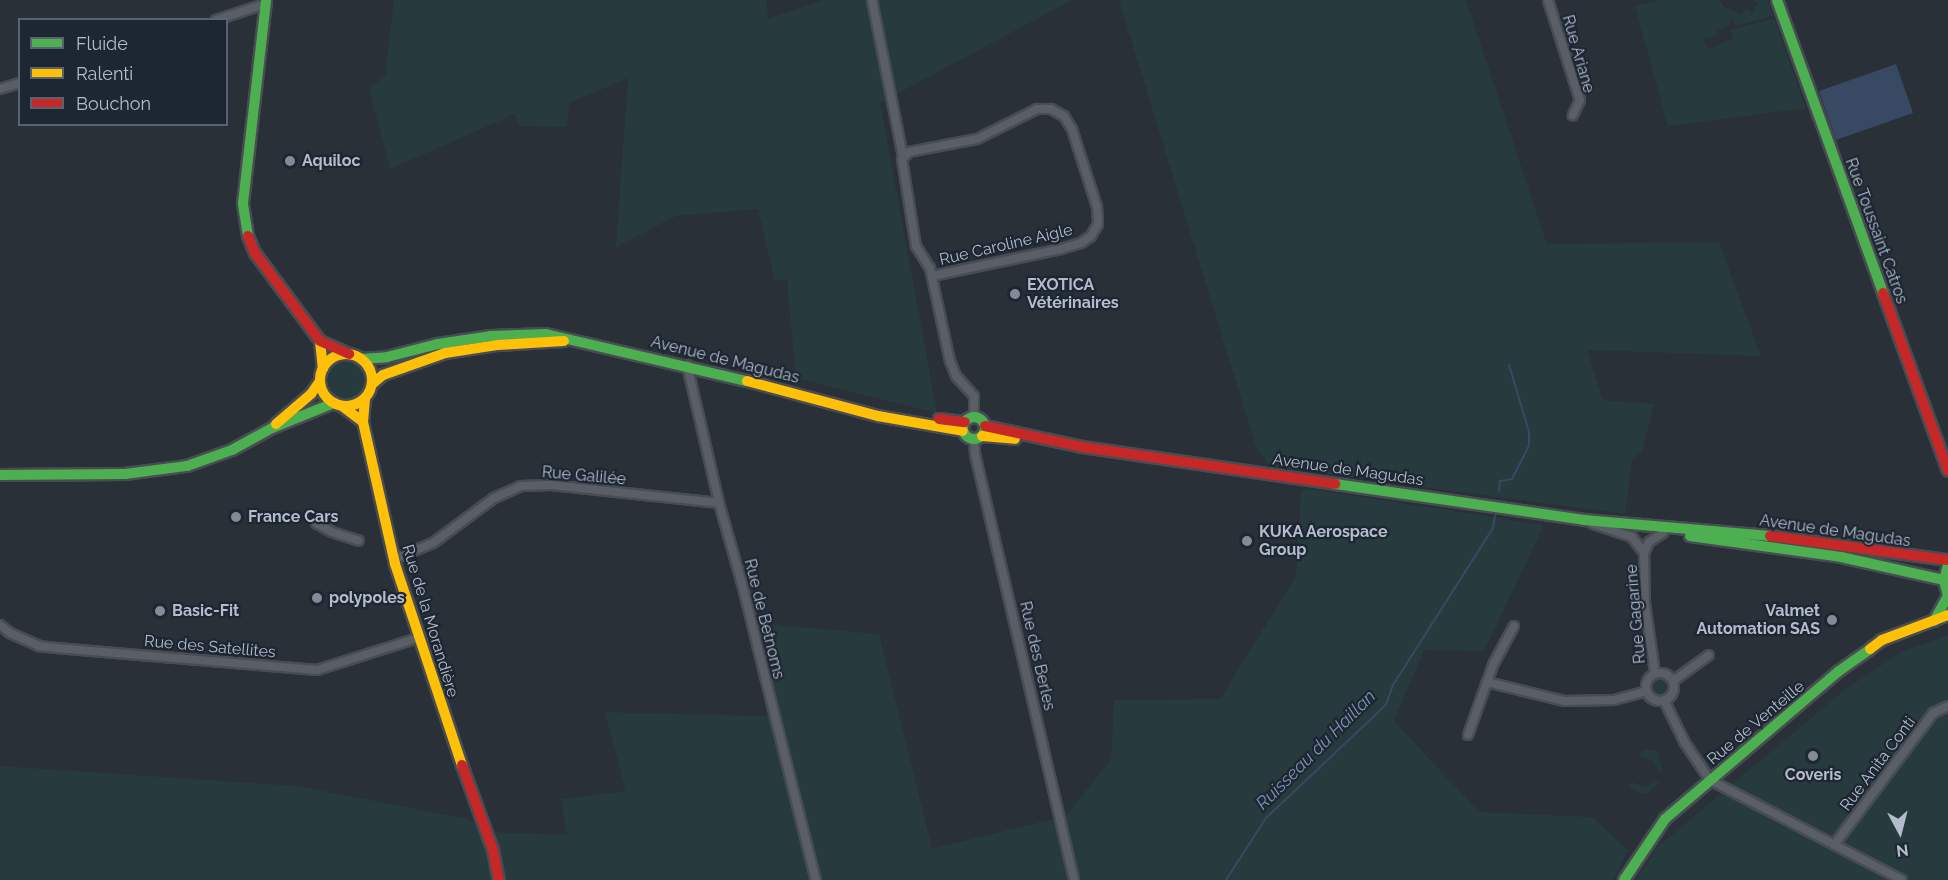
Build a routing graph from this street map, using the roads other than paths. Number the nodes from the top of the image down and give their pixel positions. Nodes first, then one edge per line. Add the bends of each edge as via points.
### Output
1 (872, 0) edge
2 (1548, 0) edge
3 (1777, 0) edge
4 (266, 2) edge
5 (222, 18) edge
6 (18, 84) edge
7 (0, 89) edge
8 (1573, 115) dead end
9 (903, 157) junction
10 (932, 276) junction
11 (320, 341) junction
12 (575, 341) junction
13 (349, 354) junction
14 (361, 358) junction
15 (687, 365) junction
16 (323, 369) junction
17 (320, 381) junction
18 (372, 384) junction
19 (365, 399) junction
20 (338, 405) junction
21 (363, 422) junction
22 (967, 423) junction
23 (272, 428) junction
24 (980, 434) junction
25 (1948, 471) edge
26 (0, 475) edge
27 (30, 477) junction
28 (0, 483) edge
29 (719, 503) junction
30 (1584, 520) junction
31 (316, 523) dead end
32 (1610, 523) junction
33 (1663, 532) junction
34 (359, 541) dead end
35 (1644, 553) junction
36 (394, 559) junction
37 (1948, 560) edge
38 (1948, 565) edge
39 (1944, 580) junction
40 (1948, 596) edge
41 (1948, 615) edge
42 (1934, 621) junction
43 (0, 625) edge
44 (1514, 626) dead end
45 (418, 638) junction
46 (1709, 655) dead end
47 (1655, 673) junction
48 (1673, 681) junction
49 (1487, 682) junction
50 (1647, 691) junction
51 (1664, 700) junction
52 (1948, 706) edge
53 (1468, 735) dead end
54 (1710, 780) junction
55 (1834, 845) junction
56 (499, 880) edge
57 (816, 880) edge
58 (1074, 880) edge
59 (1624, 880) edge
60 (1902, 880) edge

1 - 9 street
2 - 8 street, Rue Ariane via 1580,100
3 - 25 main road, Rue Toussaint Catros
4 - 5 street
4 - 11 main road via 244,221 255,254
6 - 7 street
9 - 10 street, Rue Caroline Aigle via 916,246
9 - 10 street, Rue Caroline Aigle via 909,152 977,139 1037,109 1051,109 1064,116 1072,129 1097,207 1095,231 1081,243
10 - 22 street, Rue Caroline Aigle via 950,361 956,376 974,396
11 - 13 main road
11 - 16 main road
12 - 14 main road, Avenue de Magudas via 518,333 458,340 387,357
12 - 15 main road, Avenue de Magudas
12 - 18 main road, Avenue de Magudas via 498,345 445,353 409,364
13 - 14 main road
13 - 16 main road via 334,357
14 - 18 main road via 371,370
15 - 22 main road, Avenue de Magudas via 878,416
15 - 29 street, Rue de Betnoms
16 - 17 main road
17 - 20 main road via 324,394
17 - 23 main road
18 - 19 main road
19 - 20 main road via 351,406
19 - 21 main road, Rue de la Morandière
20 - 21 main road
20 - 23 main road
21 - 36 main road, Rue de la Morandière
22 - 24 main road via 967,437
22 - 24 main road via 981,420
23 - 27 main road via 232,450 186,466 125,474
24 - 30 main road, Avenue de Magudas
24 - 58 street, Rue des Berles via 975,454
26 - 27 main road
27 - 28 main road
29 - 36 street, Rue Galilée via 551,485 521,486 494,498 433,543
29 - 57 street, Rue de Betnoms
30 - 32 main road, Avenue de Magudas
30 - 35 street, Rue Gagarine via 1632,537
31 - 34 street
32 - 33 main road, Avenue de Magudas
32 - 37 main road, Avenue de Magudas via 1737,532
33 - 35 street, Rue Gagarine via 1649,542
33 - 39 main road, Avenue de Magudas via 1841,557
35 - 47 street, Rue Gagarine via 1645,603
36 - 45 main road, Rue de la Morandière
38 - 39 main road
39 - 40 main road
40 - 42 main road
41 - 42 main road, Rue de Venteille
42 - 54 main road, Rue de Venteille via 1882,640 1867,650
43 - 45 street, Rue des Satellites via 39,646 317,670
44 - 49 street
45 - 56 main road, Rue de la Morandière via 493,850
46 - 48 street
47 - 48 street via 1664,673
47 - 50 street via 1648,679
48 - 51 street via 1673,693
49 - 50 street via 1564,701 1614,700
49 - 53 street
50 - 51 street via 1651,698
51 - 54 street via 1685,743
52 - 55 street, Rue Anita Conti via 1933,713
54 - 55 street
54 - 59 main road, Rue de Venteille via 1665,819
55 - 60 street

